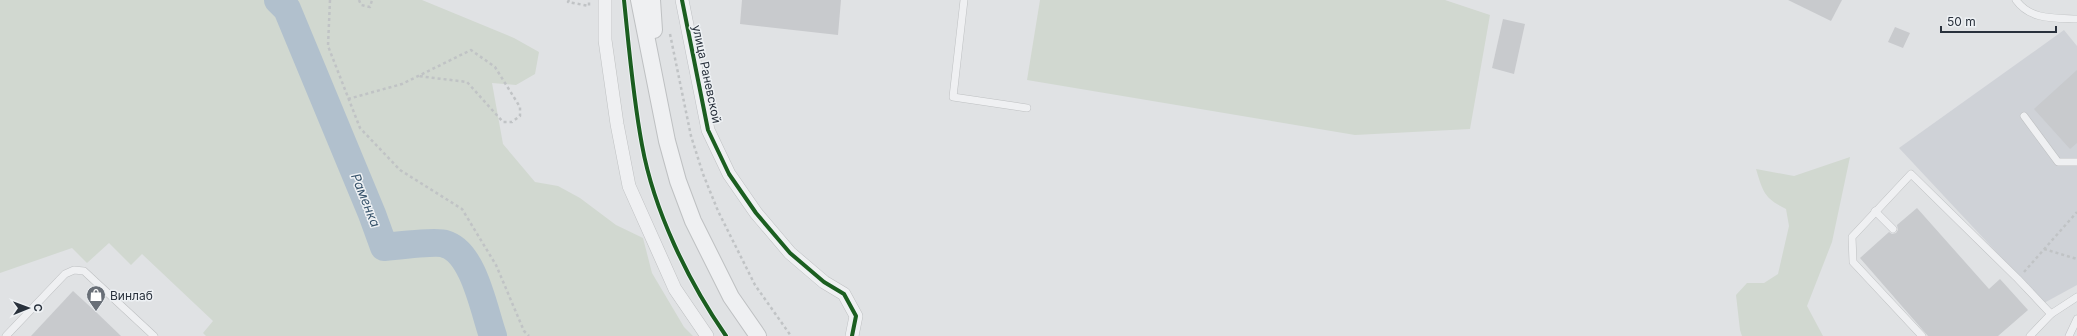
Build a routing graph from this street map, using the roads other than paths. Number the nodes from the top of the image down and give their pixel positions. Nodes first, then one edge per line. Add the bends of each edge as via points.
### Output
1 (605, 0) edge
2 (639, 0) edge
3 (652, 0) edge
4 (682, 0) edge
5 (964, 0) edge
6 (2016, 0) edge
7 (2077, 19) edge
8 (660, 102) junction
9 (1027, 108) dead end
10 (2024, 116) dead end
11 (2077, 162) edge
12 (1874, 211) junction
13 (1893, 229) dead end
14 (2077, 297) edge
15 (2051, 314) junction
16 (2077, 319) edge
17 (6, 336) edge
18 (154, 336) edge
19 (707, 336) edge
20 (758, 336) edge
21 (852, 336) edge
22 (1922, 336) edge
23 (2030, 336) edge
24 (2070, 336) edge

1 - 19 street via 605,40 629,186 675,289
2 - 8 street
3 - 8 street
4 - 21 street, улица Раневской via 708,130 729,174 756,213 790,253 824,282 844,294 856,316
5 - 9 lane via 953,97
6 - 7 lane via 2027,12 2035,15
8 - 20 street via 678,181 693,221 731,298
10 - 11 lane via 2058,162
12 - 13 lane
12 - 15 lane via 1911,174
12 - 22 lane via 1852,237 1853,262
14 - 15 lane
15 - 23 lane
16 - 24 lane
17 - 18 lane via 65,274 79,270 84,271

